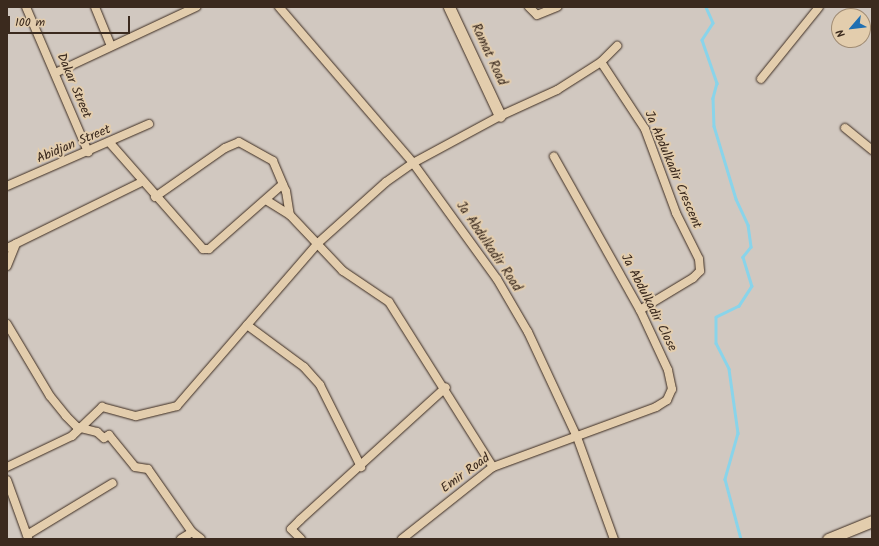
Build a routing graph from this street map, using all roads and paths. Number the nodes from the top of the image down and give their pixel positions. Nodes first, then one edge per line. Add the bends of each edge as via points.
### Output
1 (26, 7) edge
2 (95, 7) edge
3 (196, 7) edge
4 (279, 7) edge
5 (449, 7) edge
6 (529, 7) edge
7 (557, 7) edge
8 (819, 7) edge
9 (111, 46) junction
10 (617, 46) dead end
11 (601, 62) junction
12 (55, 73) junction
13 (762, 79) dead end
14 (500, 116) junction
15 (149, 124) dead end
16 (844, 128) dead end
17 (110, 143) junction
18 (872, 150) edge
19 (88, 152) junction
20 (554, 157) dead end
21 (413, 163) junction
22 (142, 182) junction
23 (283, 184) junction
24 (7, 186) edge
25 (155, 196) junction
26 (266, 200) junction
27 (290, 215) junction
28 (318, 243) junction
29 (16, 244) junction
30 (7, 248) edge
31 (7, 266) edge
32 (640, 310) junction
33 (7, 324) edge
34 (247, 325) junction
35 (446, 387) junction
36 (83, 428) junction
37 (577, 437) junction
38 (7, 467) edge
39 (361, 467) junction
40 (493, 467) junction
41 (7, 480) edge
42 (113, 483) dead end
43 (872, 521) edge
44 (192, 532) junction
45 (28, 537) edge
46 (181, 539) edge
47 (201, 539) edge
48 (301, 539) edge
49 (402, 539) edge
50 (614, 539) edge
51 (828, 539) edge

1 - 12 street, Dakar Street
2 - 9 street
3 - 9 street
4 - 21 street, Ja Abdulkadir Road
5 - 14 street, Ramat Road
6 - 7 street via 537,14
8 - 13 street
9 - 12 street
10 - 11 street
11 - 14 street via 557,90
11 - 32 street, Ja Abdulkadir Crescent via 645,129 676,213 699,259 700,271
12 - 19 street, Dakar Street
14 - 21 street
15 - 17 street, Abidjan Street
16 - 18 street
17 - 19 street, Abidjan Street
17 - 22 street
19 - 24 street, Abidjan Street
20 - 32 street, Ja Abdulkadir Close
21 - 28 street
21 - 37 street, Ja Abdulkadir Road via 497,280 528,332
22 - 25 street
22 - 29 street
23 - 25 street via 273,161 239,142 225,148
23 - 26 street
23 - 27 street
25 - 26 street via 203,249 209,249
26 - 27 street
27 - 28 street
28 - 34 street
28 - 35 street via 343,271 389,302
29 - 30 street
29 - 31 street
32 - 37 street, Ja Abdulkadir Close via 668,370 672,389 667,400
33 - 36 street via 50,396 77,427
34 - 36 street via 177,406 136,416 102,407
34 - 39 street via 304,367 320,385
35 - 39 street
35 - 40 street
36 - 38 street via 60,443
36 - 44 street via 104,438 108,435 135,467 148,469
37 - 40 street, Emir Road
37 - 50 street, Ja Abdulkadir Road
39 - 48 street via 291,529
40 - 49 street, Emir Road
41 - 45 street
42 - 45 street
43 - 51 street
44 - 46 street
44 - 47 street

